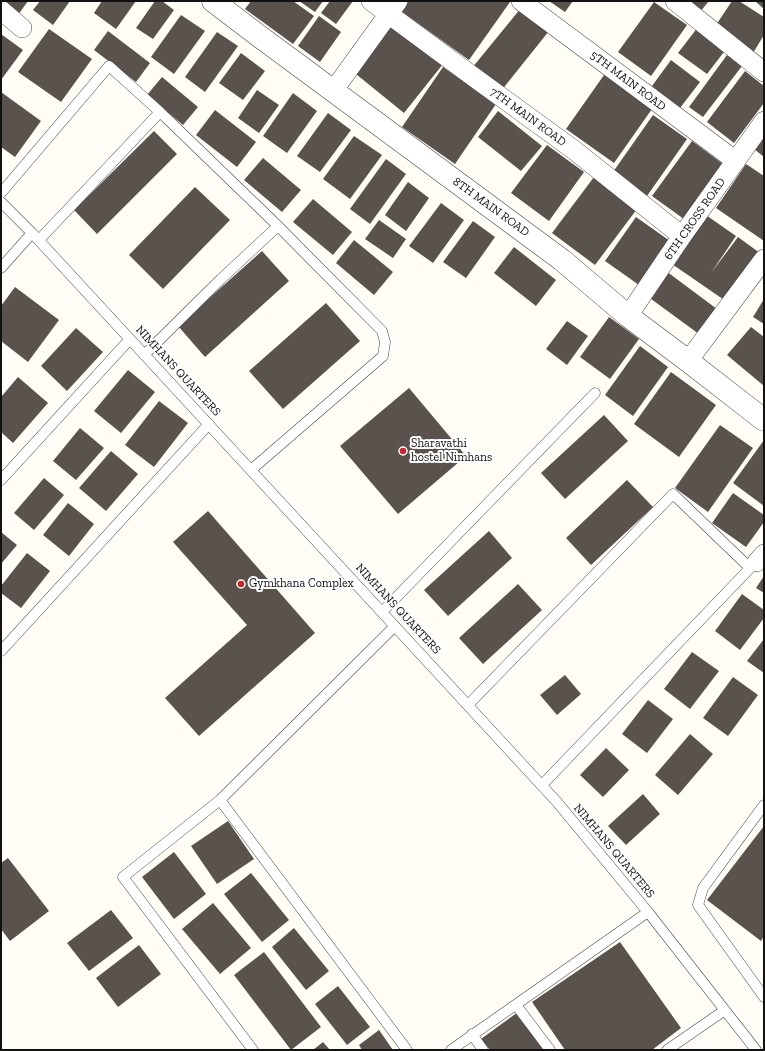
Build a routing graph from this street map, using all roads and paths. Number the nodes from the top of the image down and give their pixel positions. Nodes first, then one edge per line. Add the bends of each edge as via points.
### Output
1 (213, 1) edge
2 (371, 1) edge
3 (521, 1) edge
4 (675, 1) edge
5 (393, 8) edge
6 (1, 10) edge
7 (22, 28) dead end
8 (764, 72) edge
9 (333, 91) junction
10 (160, 112) junction
11 (764, 122) edge
12 (736, 161) junction
13 (1, 193) edge
14 (1, 202) edge
15 (278, 226) junction
16 (682, 236) junction
17 (35, 237) junction
18 (764, 259) edge
19 (1, 268) edge
20 (628, 316) junction
21 (130, 339) junction
22 (144, 355) junction
23 (688, 361) junction
24 (595, 393) dead end
25 (763, 417) edge
26 (209, 424) junction
27 (251, 470) junction
28 (1, 480) edge
29 (757, 561) edge
30 (382, 612) junction
31 (395, 626) junction
32 (1, 651) edge
33 (468, 705) junction
34 (542, 785) junction
35 (220, 800) junction
36 (764, 805) edge
37 (648, 912) junction
38 (764, 996) edge
39 (516, 1005) junction
40 (725, 1010) junction
41 (472, 1034) junction
42 (253, 1050) edge
43 (407, 1050) edge
44 (451, 1050) edge
45 (483, 1050) edge
46 (550, 1050) edge
47 (667, 1050) edge
48 (756, 1050) edge

1 - 9 street, 8TH MAIN ROAD
2 - 5 street, 7TH MAIN ROAD
3 - 12 street, 5TH MAIN ROAD
4 - 8 street
5 - 9 street
5 - 16 street, 7TH MAIN ROAD via 471,75 574,150
6 - 7 street
9 - 20 street, 8TH MAIN ROAD via 562,260
10 - 13 lane via 109,66
10 - 15 lane
10 - 17 lane
11 - 12 street, 6TH CROSS ROAD
12 - 16 street, 6TH CROSS ROAD
14 - 17 lane, NIMHANS QUARTERS
15 - 22 lane
15 - 27 lane via 382,332 385,342 383,356
16 - 20 street, 6TH CROSS ROAD
17 - 19 lane
17 - 21 lane, NIMHANS QUARTERS
18 - 23 street
20 - 23 street, 8TH MAIN ROAD
21 - 22 lane, NIMHANS QUARTERS
21 - 28 lane
22 - 26 lane, NIMHANS QUARTERS
23 - 25 street, 8TH MAIN ROAD
24 - 30 lane
26 - 27 lane, NIMHANS QUARTERS
26 - 32 lane
27 - 30 lane, NIMHANS QUARTERS
29 - 33 lane via 673,494
29 - 34 lane
30 - 31 lane, NIMHANS QUARTERS
31 - 33 lane, NIMHANS QUARTERS
31 - 35 lane
33 - 34 lane, NIMHANS QUARTERS
34 - 37 lane, NIMHANS QUARTERS
35 - 42 lane via 123,877
35 - 43 lane
36 - 38 lane via 703,888 698,905
37 - 39 lane
37 - 40 lane, NIMHANS QUARTERS
39 - 41 lane
39 - 46 lane
40 - 47 lane
40 - 48 lane, NIMHANS QUARTERS
41 - 44 lane
41 - 45 lane

